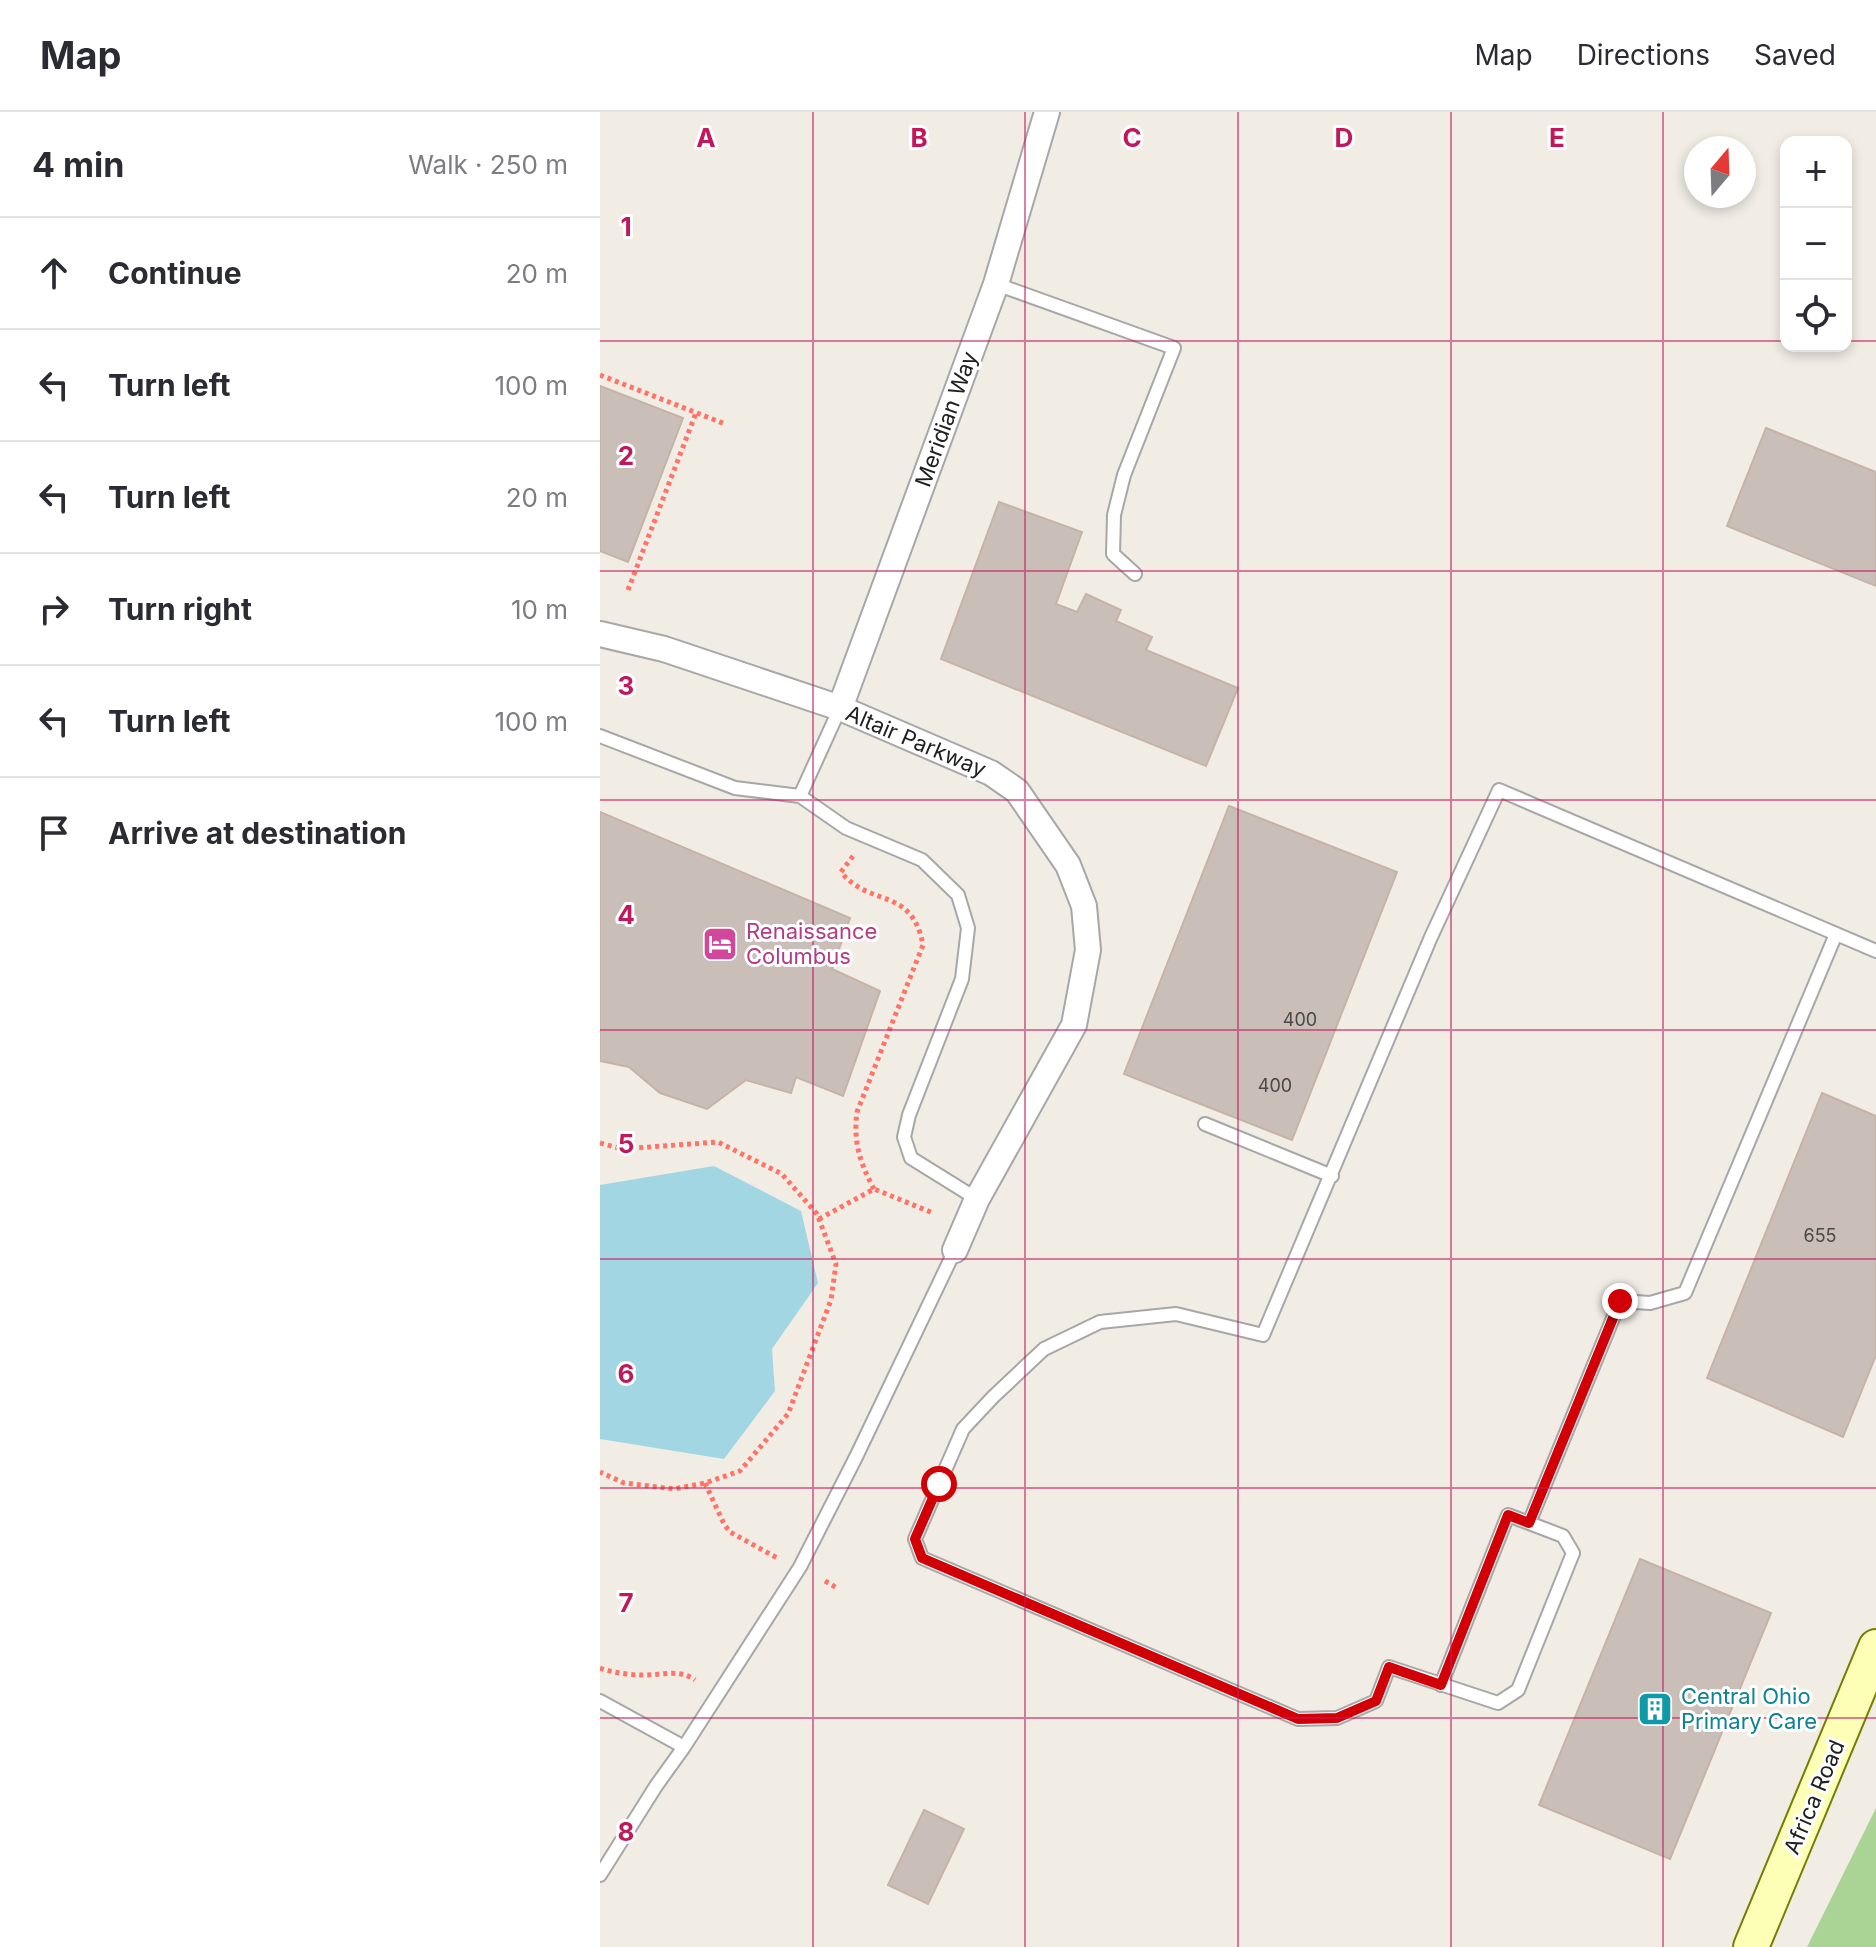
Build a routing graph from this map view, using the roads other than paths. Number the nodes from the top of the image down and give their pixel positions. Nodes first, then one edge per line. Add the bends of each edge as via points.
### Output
1 (1045, 117) edge
2 (996, 284) junction
3 (1135, 574) dead end
4 (600, 634) edge
5 (840, 708) junction
6 (600, 736) edge
7 (800, 796) junction
8 (1836, 934) junction
9 (1876, 951) edge
10 (1205, 1124) dead end
11 (1332, 1176) junction
12 (977, 1199) junction
13 (955, 1250) joint
14 (1529, 1523) junction
15 (1876, 1647) edge
16 (1441, 1685) junction
17 (600, 1701) edge
18 (684, 1747) junction
19 (600, 1875) edge
20 (1751, 1947) edge

1 - 2 street, Meridian Way
2 - 3 lane via 1174,348 1124,475 1114,515 1113,554
2 - 5 street, Meridian Way
4 - 5 street, Altair Parkway via 664,649
5 - 7 lane
5 - 12 street, Altair Parkway via 991,773 1017,791 1068,865 1084,906 1088,950 1074,1025
6 - 7 lane via 735,788
7 - 12 lane via 846,828 922,860 958,895 968,928 962,979 904,1137 911,1158
8 - 9 lane
8 - 11 lane via 1499,790 1425,950
8 - 14 lane via 1685,1293 1650,1303 1620,1301
10 - 11 lane
11 - 16 lane via 1263,1335 1176,1314 1100,1322 1044,1349 963,1429 915,1539 922,1558 1298,1719 1337,1718 1376,1701 1389,1667
12 - 13 street, Altair Parkway
13 - 18 lane via 800,1567
14 - 16 lane via 1508,1515
14 - 16 lane via 1563,1536 1573,1553 1518,1690 1498,1703
15 - 20 street, Africa Road
17 - 18 lane
18 - 19 lane

